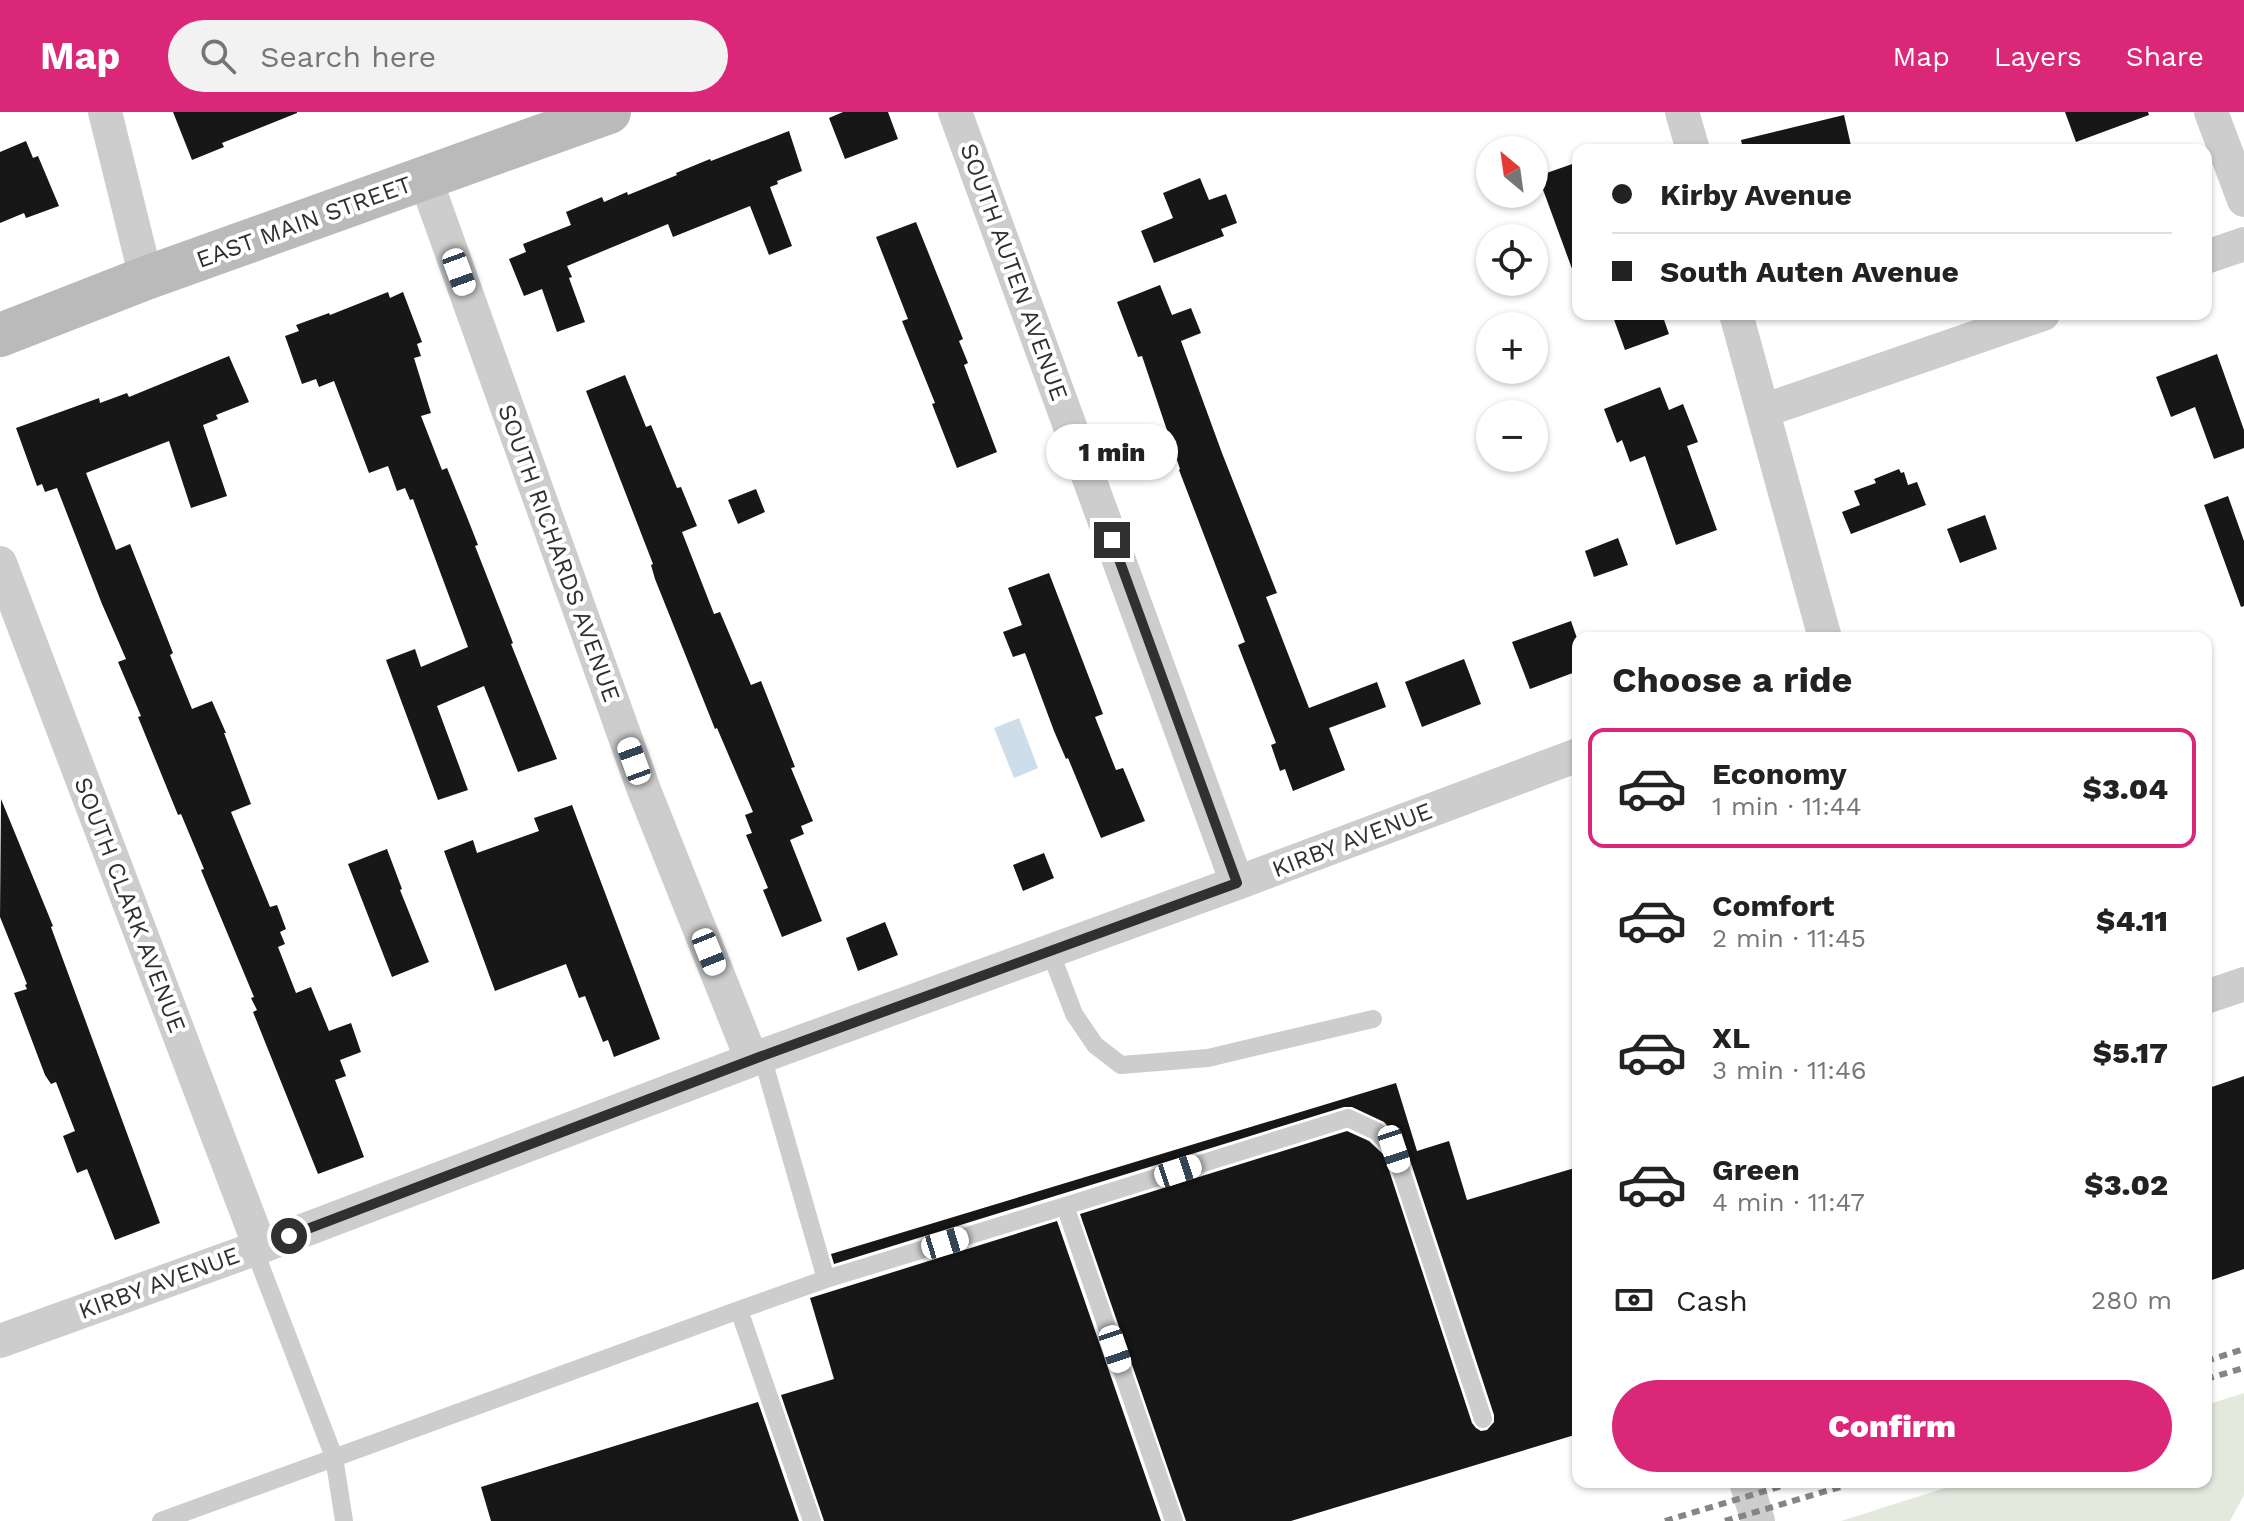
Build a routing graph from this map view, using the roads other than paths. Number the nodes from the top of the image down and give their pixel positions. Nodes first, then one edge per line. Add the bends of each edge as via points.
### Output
1 (105, 112) edge
2 (609, 112) edge
3 (955, 112) edge
4 (1682, 112) edge
5 (2211, 112) edge
6 (1691, 144) edge
7 (425, 178) junction
8 (2244, 200) edge
9 (2244, 244) edge
10 (2212, 255) edge
11 (146, 278) junction
12 (1738, 320) edge
13 (2026, 320) edge
14 (0, 335) edge
15 (1763, 411) junction
16 (0, 563) edge
17 (1823, 632) edge
18 (1572, 757) edge
19 (1237, 883) junction
20 (1050, 951) junction
21 (2244, 984) edge
22 (2212, 995) edge
23 (1373, 1019) dead end
24 (757, 1058) junction
25 (1065, 1206) junction
26 (257, 1248) junction
27 (826, 1279) junction
28 (739, 1310) junction
29 (0, 1341) edge
30 (1483, 1419) dead end
31 (334, 1457) junction
32 (161, 1521) edge
33 (344, 1521) edge
34 (812, 1521) edge
35 (1174, 1521) edge

1 - 11 street
2 - 7 street, EAST MAIN STREET
3 - 19 street, SOUTH AUTEN AVENUE
4 - 6 street
5 - 8 street
7 - 11 street, EAST MAIN STREET
7 - 24 street, SOUTH RICHARDS AVENUE via 644,790
9 - 10 street
11 - 14 street, EAST MAIN STREET
12 - 15 street
13 - 15 street
15 - 17 street
16 - 26 street, SOUTH CLARK AVENUE
18 - 19 street, KIRBY AVENUE
19 - 20 street, KIRBY AVENUE
20 - 23 lane via 1074,1014 1095,1045 1121,1065 1208,1058
20 - 24 street, KIRBY AVENUE
21 - 22 street
24 - 26 street, KIRBY AVENUE
24 - 27 lane
25 - 27 lane
25 - 30 lane via 1348,1118 1376,1131 1394,1149
25 - 35 lane
26 - 29 street, KIRBY AVENUE
26 - 31 lane
27 - 28 lane
28 - 31 lane
28 - 34 lane
31 - 32 lane
31 - 33 lane

